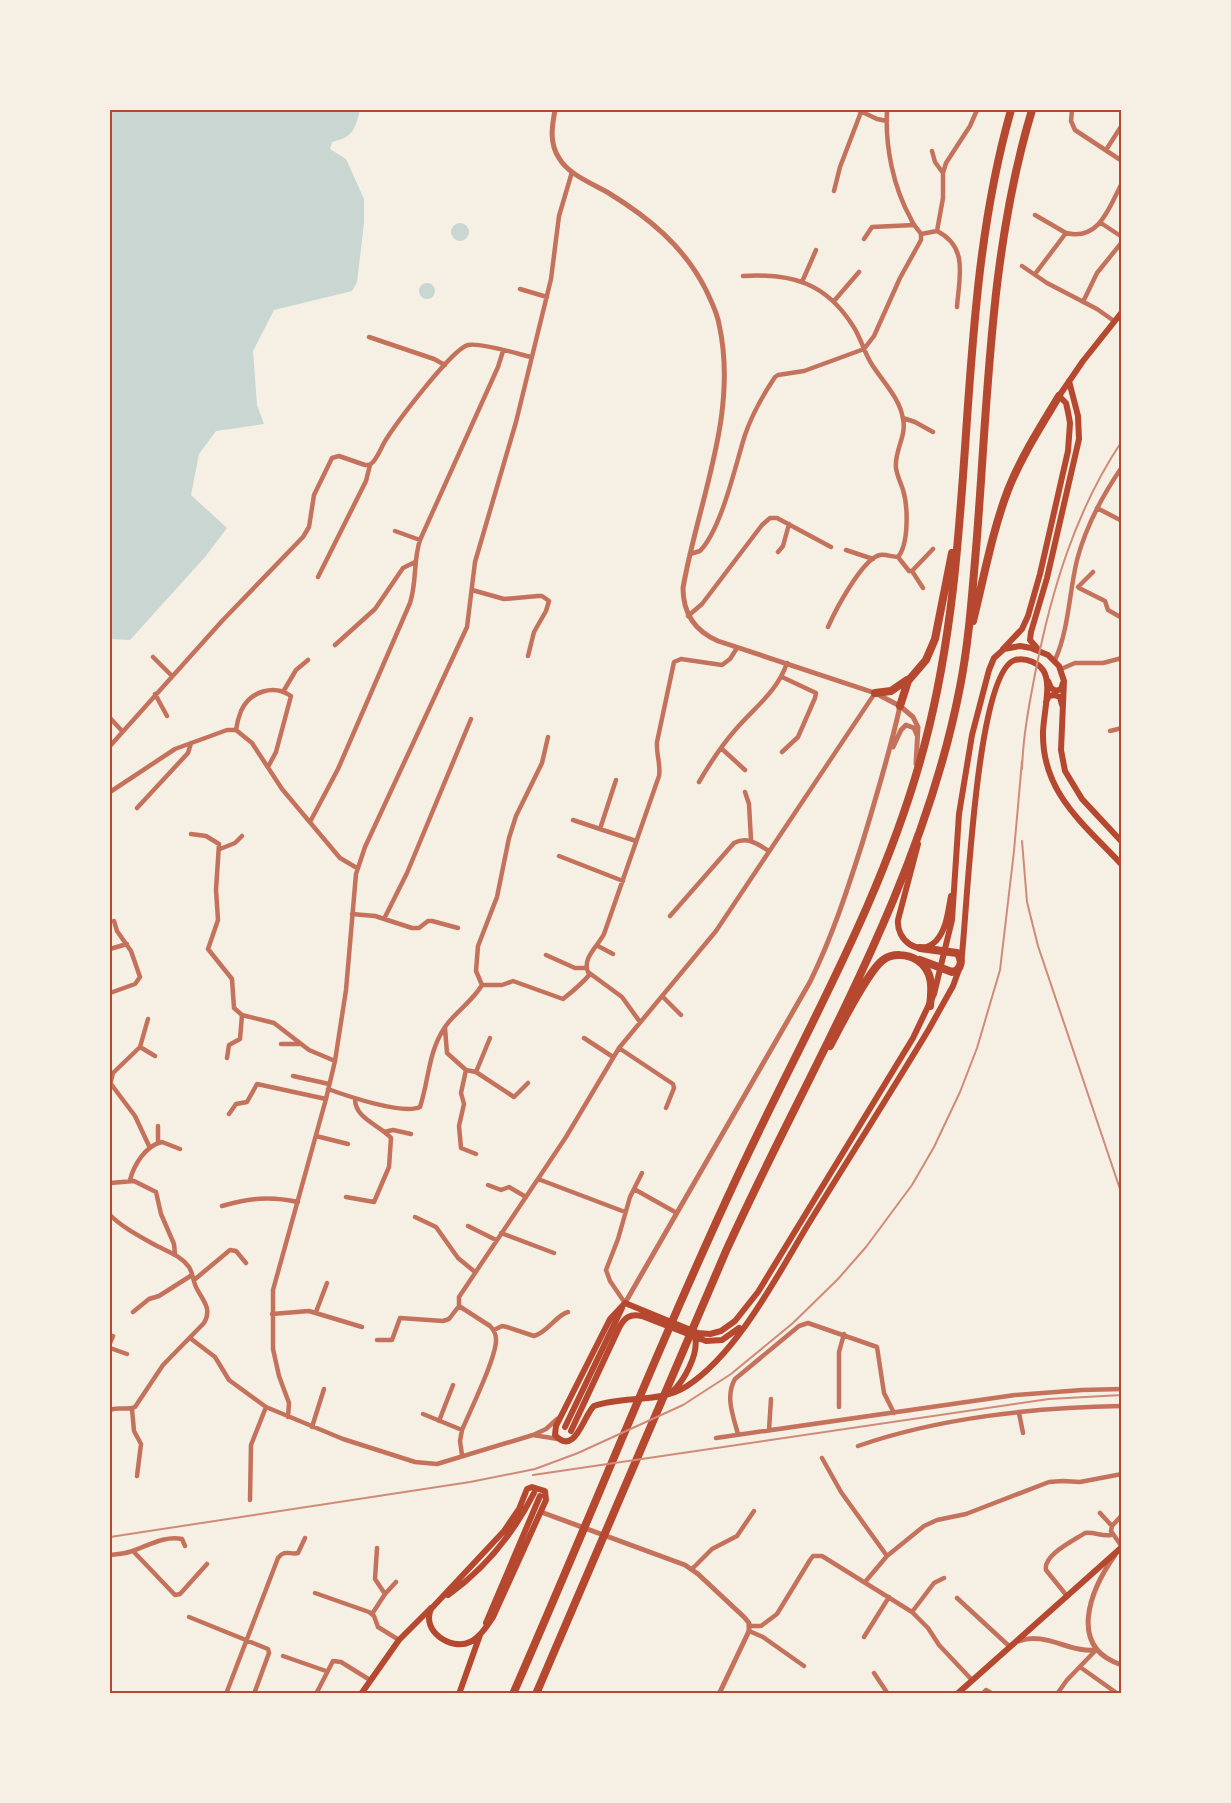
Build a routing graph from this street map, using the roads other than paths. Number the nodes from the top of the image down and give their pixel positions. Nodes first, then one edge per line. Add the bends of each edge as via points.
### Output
1 (555, 110) edge
2 (887, 110) edge
3 (977, 110) edge
4 (1011, 110) edge
5 (1032, 110) edge
6 (1072, 110) edge
7 (860, 111) edge
8 (886, 121) junction
9 (1122, 124) edge
10 (1106, 150) junction
11 (932, 151) dead end
12 (1122, 162) edge
13 (572, 172) junction
14 (942, 173) junction
15 (1122, 183) edge
16 (834, 191) dead end
17 (1035, 215) dead end
18 (1101, 223) junction
19 (914, 225) junction
20 (937, 231) junction
21 (1066, 233) junction
22 (921, 234) junction
23 (1122, 237) edge
24 (864, 239) dead end
25 (1122, 242) edge
26 (816, 250) dead end
27 (1022, 266) dead end
28 (860, 272) dead end
29 (1035, 274) junction
30 (743, 276) dead end
31 (802, 282) junction
32 (520, 289) dead end
33 (547, 297) junction
34 (834, 301) junction
35 (1083, 302) junction
36 (957, 307) dead end
37 (1122, 312) edge
38 (1114, 321) junction
39 (369, 337) dead end
40 (864, 350) junction
41 (503, 351) junction
42 (531, 357) junction
43 (445, 365) junction
44 (1069, 381) junction
45 (1059, 396) junction
46 (903, 418) junction
47 (933, 432) dead end
48 (370, 465) junction
49 (1122, 467) edge
50 (960, 501) junction
51 (1097, 508) junction
52 (1122, 520) edge
53 (789, 524) junction
54 (395, 531) dead end
55 (420, 540) junction
56 (831, 547) dead end
57 (933, 549) dead end
58 (846, 550) dead end
59 (778, 552) dead end
60 (690, 554) junction
61 (898, 557) junction
62 (873, 559) junction
63 (415, 562) junction
64 (912, 571) junction
65 (1093, 573) dead end
66 (318, 577) dead end
67 (1073, 585) junction
68 (923, 588) dead end
69 (1079, 588) junction
70 (472, 590) junction
71 (688, 616) junction
72 (1122, 618) edge
73 (828, 627) dead end
74 (335, 645) dead end
75 (737, 648) junction
76 (1040, 651) junction
77 (966, 652) junction
78 (998, 653) junction
79 (528, 656) dead end
80 (153, 657) dead end
81 (1122, 658) edge
82 (308, 660) dead end
83 (1055, 660) junction
84 (787, 663) junction
85 (1061, 669) junction
86 (913, 675) junction
87 (1046, 675) junction
88 (172, 676) junction
89 (783, 676) junction
90 (1064, 681) junction
91 (283, 692) junction
92 (875, 693) junction
93 (155, 694) junction
94 (900, 705) junction
95 (167, 716) dead end
96 (1062, 717) junction
97 (110, 718) edge
98 (1043, 718) junction
99 (471, 719) dead end
100 (1122, 728) edge
101 (236, 730) junction
102 (122, 731) junction
103 (1110, 731) dead end
104 (548, 737) dead end
105 (191, 743) junction
106 (918, 743) junction
107 (110, 746) edge
108 (721, 748) junction
109 (969, 749) junction
110 (983, 749) junction
111 (782, 753) dead end
112 (887, 762) junction
113 (268, 767) junction
114 (745, 770) dead end
115 (616, 780) dead end
116 (699, 782) dead end
117 (110, 792) edge
118 (744, 792) dead end
119 (910, 798) junction
120 (136, 808) dead end
121 (927, 812) junction
122 (573, 820) dead end
123 (310, 822) junction
124 (600, 829) junction
125 (191, 834) dead end
126 (242, 836) dead end
127 (751, 840) junction
128 (636, 841) junction
129 (1122, 842) edge
130 (220, 849) junction
131 (769, 851) junction
132 (559, 856) dead end
133 (1122, 865) edge
134 (357, 868) junction
135 (954, 871) junction
136 (623, 881) junction
137 (352, 914) junction
138 (670, 916) dead end
139 (384, 919) junction
140 (114, 921) dead end
141 (458, 928) dead end
142 (127, 944) junction
143 (598, 946) junction
144 (920, 948) junction
145 (110, 949) edge
146 (944, 950) junction
147 (613, 954) dead end
148 (546, 955) dead end
149 (916, 959) junction
150 (961, 964) junction
151 (586, 968) junction
152 (940, 968) junction
153 (590, 974) junction
154 (482, 985) junction
155 (110, 993) edge
156 (662, 996) junction
157 (930, 1006) junction
158 (242, 1015) junction
159 (681, 1015) dead end
160 (148, 1019) dead end
161 (640, 1022) junction
162 (445, 1026) junction
163 (490, 1038) dead end
164 (584, 1038) dead end
165 (281, 1044) dead end
166 (301, 1044) junction
167 (140, 1047) junction
168 (619, 1048) junction
169 (155, 1056) dead end
170 (612, 1057) junction
171 (227, 1058) dead end
172 (335, 1061) junction
173 (110, 1066) edge
174 (466, 1070) junction
175 (476, 1072) junction
176 (113, 1073) junction
177 (293, 1076) dead end
178 (528, 1083) dead end
179 (110, 1085) edge
180 (329, 1087) junction
181 (326, 1099) junction
182 (355, 1099) junction
183 (794, 1107) junction
184 (666, 1108) dead end
185 (229, 1114) dead end
186 (159, 1126) dead end
187 (384, 1132) junction
188 (411, 1134) dead end
189 (316, 1136) junction
190 (158, 1143) junction
191 (348, 1144) dead end
192 (150, 1148) junction
193 (180, 1149) dead end
194 (476, 1154) dead end
195 (642, 1173) dead end
196 (538, 1179) junction
197 (130, 1180) junction
198 (110, 1183) edge
199 (488, 1185) dead end
200 (634, 1189) junction
201 (346, 1197) dead end
202 (526, 1197) junction
203 (298, 1202) junction
204 (222, 1206) dead end
205 (626, 1212) junction
206 (675, 1212) junction
207 (110, 1215) edge
208 (415, 1217) dead end
209 (468, 1226) dead end
210 (501, 1233) junction
211 (496, 1240) junction
212 (555, 1253) dead end
213 (175, 1254) junction
214 (246, 1263) dead end
215 (475, 1272) junction
216 (193, 1277) junction
217 (327, 1283) dead end
218 (625, 1303) junction
219 (459, 1306) junction
220 (134, 1312) dead end
221 (316, 1312) junction
222 (568, 1312) dead end
223 (272, 1314) junction
224 (745, 1324) junction
225 (362, 1327) dead end
226 (690, 1329) junction
227 (494, 1330) junction
228 (844, 1334) junction
229 (113, 1336) dead end
230 (189, 1338) junction
231 (695, 1338) junction
232 (377, 1340) dead end
233 (110, 1343) edge
234 (110, 1348) edge
235 (126, 1354) dead end
236 (453, 1385) dead end
237 (324, 1389) dead end
238 (1122, 1389) edge
239 (670, 1394) junction
240 (771, 1399) dead end
241 (1122, 1406) edge
242 (266, 1407) junction
243 (839, 1407) dead end
244 (132, 1408) junction
245 (110, 1410) edge
246 (894, 1413) junction
247 (1019, 1413) junction
248 (423, 1414) dead end
249 (561, 1415) junction
250 (288, 1417) junction
251 (439, 1421) junction
252 (312, 1427) junction
253 (462, 1430) junction
254 (769, 1431) junction
255 (1023, 1433) dead end
256 (738, 1434) junction
257 (533, 1435) junction
258 (716, 1438) dead end
259 (561, 1440) junction
260 (858, 1446) dead end
261 (462, 1455) junction
262 (822, 1458) dead end
263 (1122, 1474) edge
264 (137, 1476) dead end
265 (250, 1500) dead end
266 (754, 1511) dead end
267 (541, 1512) junction
268 (1100, 1513) dead end
269 (1122, 1515) edge
270 (1112, 1526) junction
271 (1111, 1535) junction
272 (305, 1538) dead end
273 (185, 1546) dead end
274 (1122, 1547) edge
275 (377, 1548) dead end
276 (133, 1551) junction
277 (110, 1555) edge
278 (887, 1556) junction
279 (207, 1564) dead end
280 (692, 1569) junction
281 (944, 1578) dead end
282 (396, 1582) dead end
283 (865, 1582) junction
284 (315, 1593) dead end
285 (385, 1594) junction
286 (1067, 1596) junction
287 (889, 1597) junction
288 (957, 1598) dead end
289 (436, 1603) junction
290 (912, 1612) junction
291 (372, 1614) junction
292 (189, 1617) dead end
293 (749, 1628) junction
294 (481, 1634) junction
295 (864, 1637) dead end
296 (247, 1639) junction
297 (399, 1640) junction
298 (1009, 1646) junction
299 (1096, 1650) junction
300 (283, 1656) dead end
301 (1122, 1665) edge
302 (804, 1666) dead end
303 (1080, 1667) junction
304 (326, 1671) junction
305 (874, 1673) dead end
306 (971, 1679) junction
307 (370, 1680) junction
308 (226, 1694) edge
309 (254, 1694) edge
310 (316, 1694) edge
311 (361, 1694) edge
312 (459, 1694) edge
313 (513, 1694) edge
314 (536, 1694) edge
315 (719, 1694) edge
316 (888, 1694) edge
317 (957, 1694) edge
318 (982, 1694) edge
319 (993, 1694) edge
320 (1057, 1694) edge
321 (1118, 1694) edge

1 - 13 street via 554,149
2 - 8 street
3 - 14 street
4 - 50 highway via 983,233
5 - 77 highway via 1003,236
6 - 10 street via 1072,127
7 - 8 street
7 - 16 street
8 - 19 street via 893,171
9 - 10 street
10 - 12 street
11 - 14 street
13 - 33 street via 559,216
13 - 60 street via 628,205 663,232 692,267 716,313 724,348 724,396 716,450
14 - 20 street via 943,198
15 - 18 street
17 - 21 street
18 - 21 street via 1077,236
18 - 23 street
19 - 22 street
19 - 24 street via 872,227
20 - 22 street
20 - 36 street via 957,248
21 - 29 street
22 - 40 street
25 - 35 street via 1097,273
26 - 31 street
27 - 29 street
28 - 34 street
29 - 35 street
30 - 31 street via 785,276
31 - 34 street
32 - 33 street
33 - 42 street
34 - 40 street via 854,327
35 - 38 street
37 - 38 main road
38 - 44 main road
39 - 43 street
40 - 46 street
40 - 60 street via 775,377 751,419 728,494 710,536 700,551
41 - 42 street
41 - 43 street via 467,345
41 - 55 street
42 - 70 street via 475,562
43 - 48 street via 393,429
44 - 45 main road
44 - 76 main road via 1078,416 1078,439 1031,632 1031,644
45 - 77 highway via 1009,488 995,528
45 - 78 main road via 1067,407 1070,437 1049,535 1025,623
46 - 47 street
46 - 61 street via 896,466 905,499 906,534
48 - 66 street via 366,481
48 - 88 street via 339,456 332,458 314,495 307,531
49 - 51 street
50 - 86 highway via 939,625 929,653
50 - 119 highway via 944,659
51 - 52 street
51 - 67 street via 1081,548
53 - 56 street
53 - 59 street
53 - 71 street via 766,520 702,604
54 - 55 street
55 - 63 street
57 - 64 street
58 - 62 street
60 - 71 street via 683,588
61 - 62 street via 883,555
61 - 64 street
62 - 73 street via 844,595
63 - 74 street via 404,568 375,609
63 - 123 street via 410,603 343,759
64 - 68 street
65 - 69 street
67 - 69 street
67 - 83 street via 1064,639
69 - 72 street via 1105,601 1108,610
70 - 79 street via 504,598 538,596 549,601
70 - 134 street via 464,637
71 - 75 street via 706,635
75 - 84 street
75 - 128 street via 722,665 681,659 674,663 657,742 660,772
76 - 78 main road via 1020,646
76 - 83 main road
77 - 121 highway via 948,740
78 - 109 main road via 988,670
80 - 88 street
81 - 85 street via 1075,663
82 - 91 street via 293,674
83 - 85 main road
84 - 89 street
84 - 92 street
85 - 90 main road
86 - 92 highway via 891,691
86 - 94 highway
87 - 90 main road via 1053,690 1059,691
87 - 98 main road
87 - 110 main road via 1041,667 1027,660 1006,665 996,687
88 - 93 street
89 - 108 street
89 - 111 street via 816,693 798,736
90 - 96 main road
91 - 101 street via 271,690 255,695 242,710
91 - 113 street via 291,700
92 - 94 street
92 - 131 street
93 - 95 street
93 - 102 street
94 - 106 street via 916,722
94 - 112 street
96 - 98 main road via 1060,699 1052,695 1046,701
96 - 129 main road via 1061,750 1068,779
97 - 102 street
98 - 133 main road via 1044,757 1053,786
99 - 139 street
100 - 103 street
101 - 105 street
101 - 113 street via 252,743
102 - 107 street
104 - 154 street via 542,763 516,816 497,897 478,946 476,971
105 - 117 street via 169,752
105 - 120 street via 188,753
106 - 112 street via 916,730 906,725
106 - 119 street
108 - 114 street
108 - 116 street
109 - 110 main road via 967,774 974,778
109 - 135 main road
110 - 150 main road via 972,819
112 - 206 street via 825,951
113 - 123 street
115 - 124 street
118 - 127 street via 749,804
119 - 313 highway via 855,937 701,1256
121 - 144 main road via 898,926 905,941
121 - 183 highway via 880,931
122 - 124 street
123 - 134 street via 343,861
124 - 128 street
125 - 130 street via 210,838
126 - 130 street
127 - 131 street
127 - 138 street via 734,843
128 - 136 street
130 - 158 street via 216,865 218,920 208,949 232,978 234,1008
131 - 156 street via 716,931
132 - 136 street
134 - 137 street
135 - 144 main road via 942,933 933,944
135 - 146 main road via 953,911
136 - 143 street
137 - 139 street
137 - 172 street
139 - 141 street via 412,928 432,921
140 - 142 street
142 - 145 street
142 - 155 street via 139,981
143 - 147 street
143 - 151 street
144 - 146 highway
146 - 150 highway via 958,954
146 - 152 main road
148 - 151 street via 575,968
149 - 152 highway
149 - 157 highway via 927,969 931,980
149 - 183 highway via 892,956 881,961
150 - 152 highway via 955,972
150 - 224 main road via 953,986 917,1049
151 - 153 street
152 - 157 main road
153 - 154 street via 563,999 513,981
153 - 161 street via 622,997
154 - 162 street
156 - 159 street
156 - 161 street
157 - 226 main road via 748,1306 735,1321 716,1333
158 - 166 street via 274,1023
158 - 171 street via 240,1039 229,1045
160 - 167 street
161 - 168 street
162 - 174 street via 447,1053
162 - 182 street via 431,1056 420,1107 410,1110
163 - 175 street
164 - 170 street
165 - 166 street
166 - 172 street
167 - 169 street
167 - 176 street
168 - 170 street
168 - 184 street via 673,1084
170 - 196 street
172 - 180 street
173 - 176 street
174 - 175 street
174 - 194 street via 461,1093 461,1148
175 - 178 street via 514,1097
176 - 179 street
177 - 180 street
179 - 192 street via 135,1116
180 - 181 street
180 - 182 street
181 - 185 street via 257,1084 247,1102 236,1104
181 - 189 street
182 - 187 street via 356,1107
183 - 314 highway via 720,1265
186 - 190 street
187 - 188 street
187 - 201 street via 392,1142 377,1200 371,1203
189 - 191 street
189 - 203 street
190 - 192 street
190 - 193 street
192 - 197 street via 136,1164
195 - 200 street
196 - 202 street
196 - 205 street
197 - 198 street
197 - 213 street via 156,1192
199 - 202 street via 501,1190 509,1187
200 - 205 street
200 - 206 street
202 - 210 street
203 - 204 street via 252,1198
203 - 223 street via 275,1283
205 - 218 street via 606,1270
206 - 218 street
207 - 213 street
208 - 215 street via 436,1227
209 - 211 street
210 - 211 street
210 - 212 street
211 - 215 street
213 - 216 street via 189,1267
214 - 216 street via 236,1251 230,1250
215 - 219 street via 459,1297
216 - 220 street via 149,1299
216 - 230 street via 208,1313
217 - 221 street
218 - 226 main road
218 - 231 main road via 568,1429 624,1319 642,1316
218 - 249 main road via 610,1319
219 - 227 street
219 - 232 street via 443,1321 400,1318 392,1340
221 - 223 street
221 - 225 street
222 - 227 street via 534,1336 502,1326
223 - 250 street via 274,1357 289,1403
224 - 231 main road via 722,1340
224 - 239 main road via 701,1375
226 - 231 main road
227 - 253 street via 496,1348
228 - 243 street via 839,1352
228 - 246 street via 877,1347 881,1383
228 - 256 street via 816,1324 803,1324 739,1375 732,1383 730,1400
229 - 233 street
230 - 242 street via 215,1357 229,1380
230 - 244 street via 163,1365
231 - 239 main road via 690,1363
234 - 235 street
236 - 251 street
237 - 252 street
238 - 246 street via 1015,1395
239 - 259 main road via 594,1406 575,1438
240 - 254 street
241 - 247 street
242 - 250 street
242 - 265 street via 251,1445
244 - 245 street
244 - 264 street via 134,1431 141,1444
246 - 254 street
247 - 255 street
247 - 260 street via 896,1434
248 - 251 street
249 - 257 street
249 - 259 main road via 555,1432
250 - 252 street
251 - 253 street
252 - 261 street via 424,1464
253 - 261 street
254 - 256 street
256 - 258 street
257 - 259 street
257 - 261 street
262 - 278 street
263 - 278 street via 1080,1482 1049,1482 966,1514 930,1522
266 - 280 street via 737,1536 712,1549
267 - 280 street
267 - 289 main road via 546,1493 529,1488 504,1531
267 - 294 main road via 501,1601
268 - 270 street
269 - 270 street
270 - 271 street
271 - 274 street
271 - 286 street via 1085,1533 1048,1558 1046,1570
272 - 296 street via 298,1553 288,1551 278,1558
273 - 276 street via 182,1539 176,1538
274 - 286 main road
274 - 299 street via 1091,1602 1088,1632
275 - 285 street via 375,1579
276 - 277 street
276 - 279 street via 175,1595
278 - 283 street
280 - 293 street via 738,1610
281 - 290 street via 934,1583
282 - 285 street
283 - 287 street
283 - 293 street via 822,1556 813,1556 777,1614 761,1626
284 - 291 street
285 - 291 street
286 - 298 main road
287 - 290 street
287 - 295 street
288 - 298 street
289 - 294 main road via 428,1621 441,1638 464,1644
289 - 294 main road via 502,1546 537,1495
289 - 297 main road
290 - 306 street
291 - 297 street via 378,1627
292 - 296 street
293 - 302 street
293 - 315 street
294 - 312 main road
296 - 308 street
296 - 309 street via 269,1650
297 - 307 main road
298 - 299 street via 1032,1638
298 - 306 main road
299 - 301 street
299 - 303 street
300 - 304 street
303 - 320 street
303 - 321 street
304 - 307 street via 337,1660
304 - 310 street
305 - 316 street
306 - 317 main road
307 - 311 main road
318 - 319 street via 986,1690

